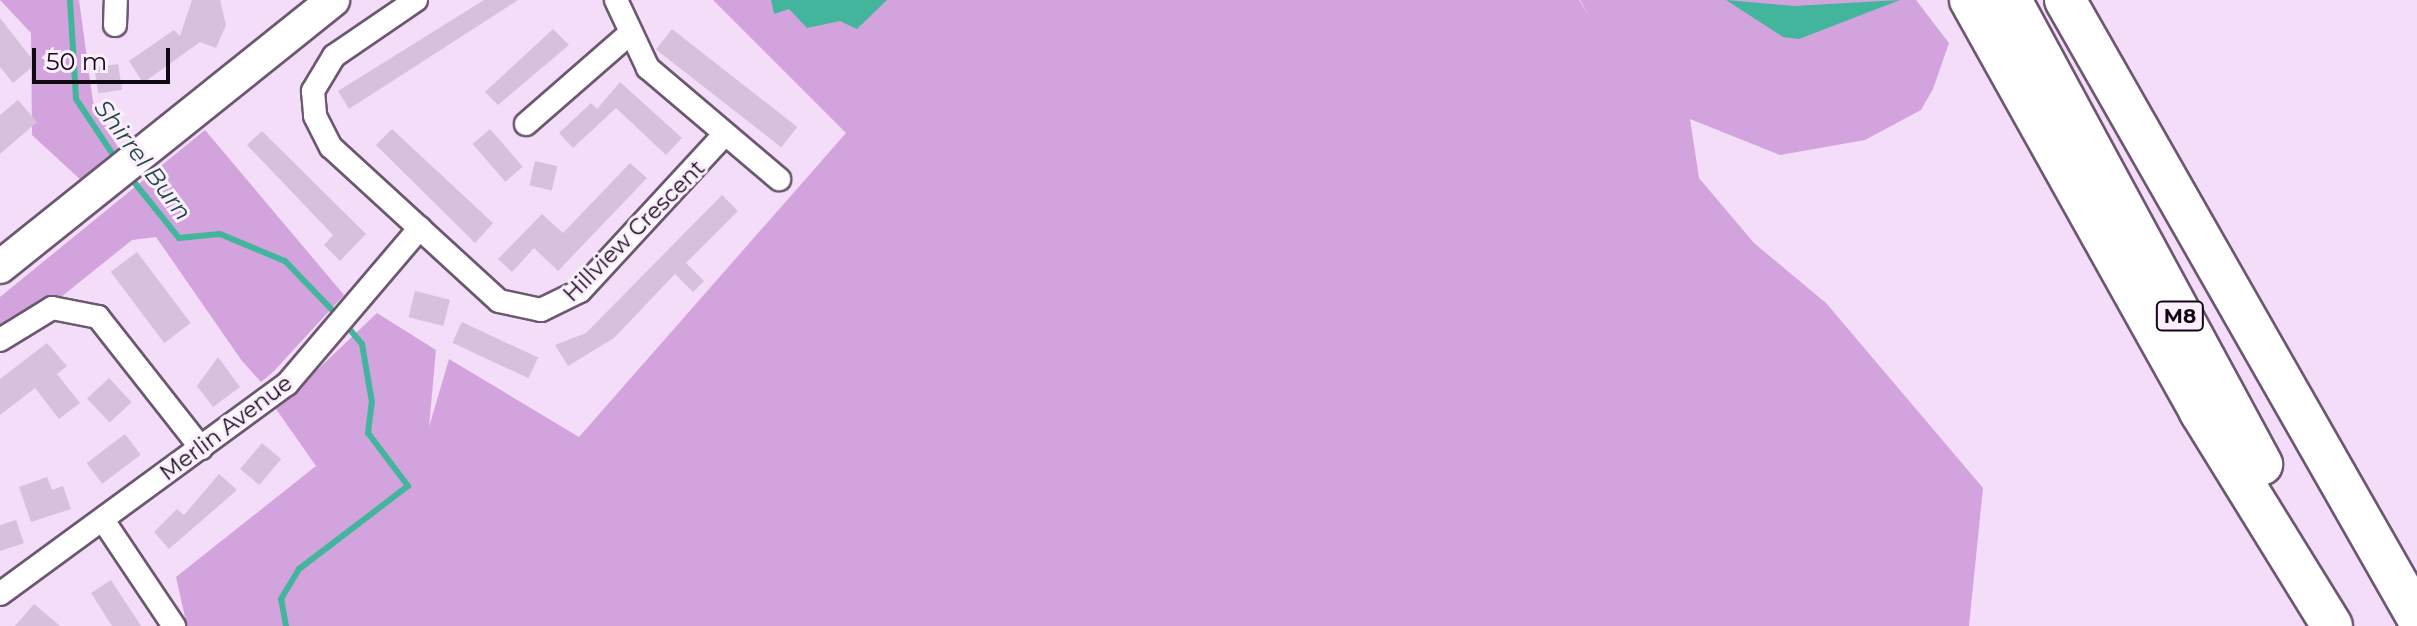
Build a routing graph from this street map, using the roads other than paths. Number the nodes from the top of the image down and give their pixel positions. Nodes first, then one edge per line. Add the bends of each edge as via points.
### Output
1 (116, 0) edge
2 (333, 0) edge
3 (416, 0) edge
4 (616, 0) edge
5 (1970, 0) edge
6 (2065, 0) edge
7 (2082, 0) edge
8 (2012, 2) edge
9 (115, 25) dead end
10 (627, 36) junction
11 (525, 124) dead end
12 (724, 135) junction
13 (2138, 136) junction
14 (779, 179) dead end
15 (420, 228) junction
16 (0, 267) edge
17 (0, 340) edge
18 (201, 448) junction
19 (103, 520) junction
20 (0, 594) edge
21 (2417, 617) edge
22 (174, 626) edge
23 (2332, 626) edge
24 (2352, 626) edge

1 - 9 street
2 - 16 main road
3 - 15 street, Hillview Crescent via 334,56 313,91 315,116 331,147
4 - 10 street
5 - 23 highway, M8 via 2200,412
6 - 13 highway, M8
7 - 13 highway, M8
8 - 24 highway, M8
10 - 11 street
10 - 12 street via 648,68
12 - 14 street
12 - 15 street, Hillview Crescent via 693,177 556,307 499,301
13 - 21 highway, M8
15 - 18 street, Merlin Avenue via 287,384
17 - 18 street via 52,308 98,317
18 - 19 street, Merlin Avenue
19 - 20 street, Merlin Avenue
19 - 22 street

